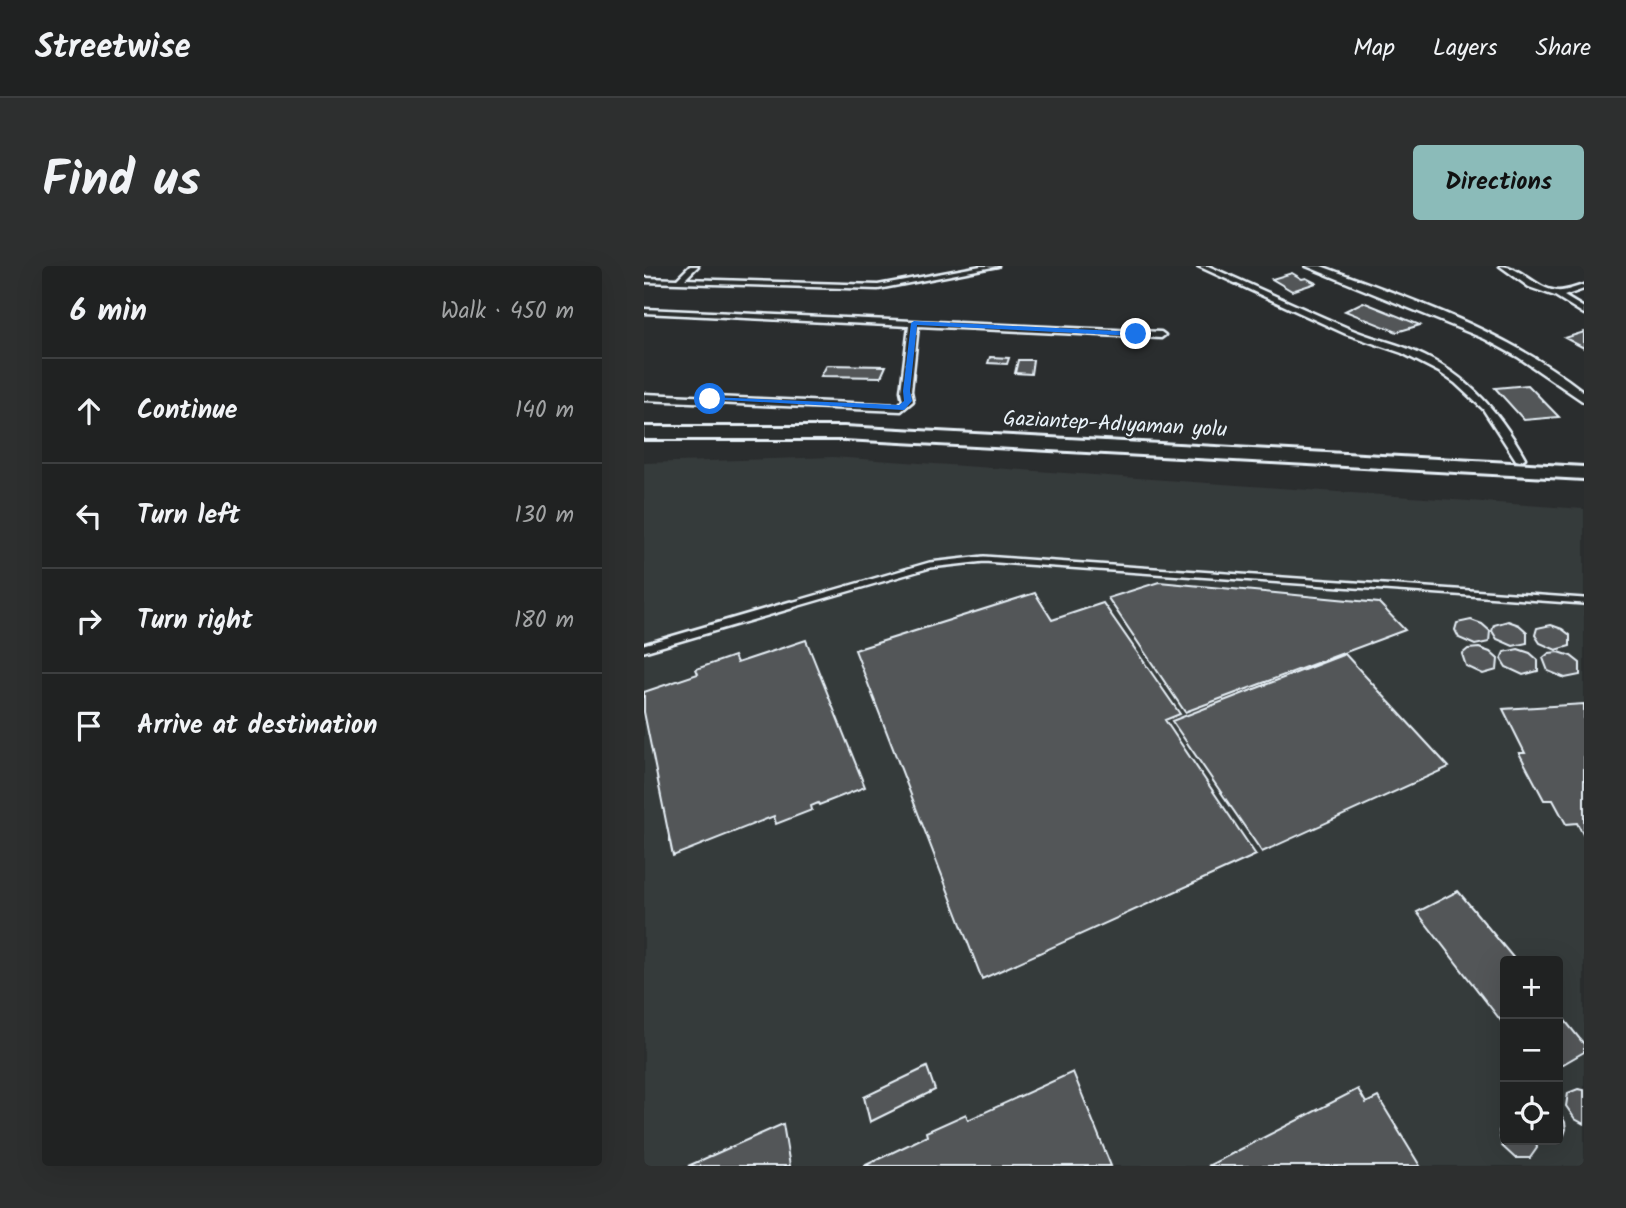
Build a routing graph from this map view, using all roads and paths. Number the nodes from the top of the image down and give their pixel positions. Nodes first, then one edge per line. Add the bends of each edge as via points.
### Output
1 (694, 266) edge
2 (994, 266) edge
3 (1202, 266) edge
4 (1311, 266) edge
5 (1331, 266) edge
6 (1504, 266) edge
7 (644, 280) edge
8 (679, 281) junction
9 (1584, 287) edge
10 (1559, 295) junction
11 (644, 311) edge
12 (1584, 312) edge
13 (914, 323) junction
14 (1161, 335) dead end
15 (1573, 372) dead end
16 (644, 397) edge
17 (1584, 398) edge
18 (644, 422) edge
19 (644, 433) edge
20 (1520, 458) junction
21 (1584, 461) edge
22 (1584, 473) edge
23 (1584, 601) edge
24 (644, 648) edge

1 - 8 street
2 - 8 street via 878,287
3 - 20 street via 1447,373 1492,411
4 - 17 street via 1469,328 1530,359
5 - 15 street via 1502,332
6 - 10 street via 1525,282
7 - 8 street
9 - 10 street
10 - 12 street
11 - 13 street
13 - 14 street
13 - 16 street via 908,401 901,408
18 - 20 highway, Gaziantep-Adıyaman yolu via 849,423
19 - 22 highway, Gaziantep-Adıyaman yolu via 844,433
20 - 21 highway, Gaziantep-Adıyaman yolu
23 - 24 lane via 962,560 930,565

